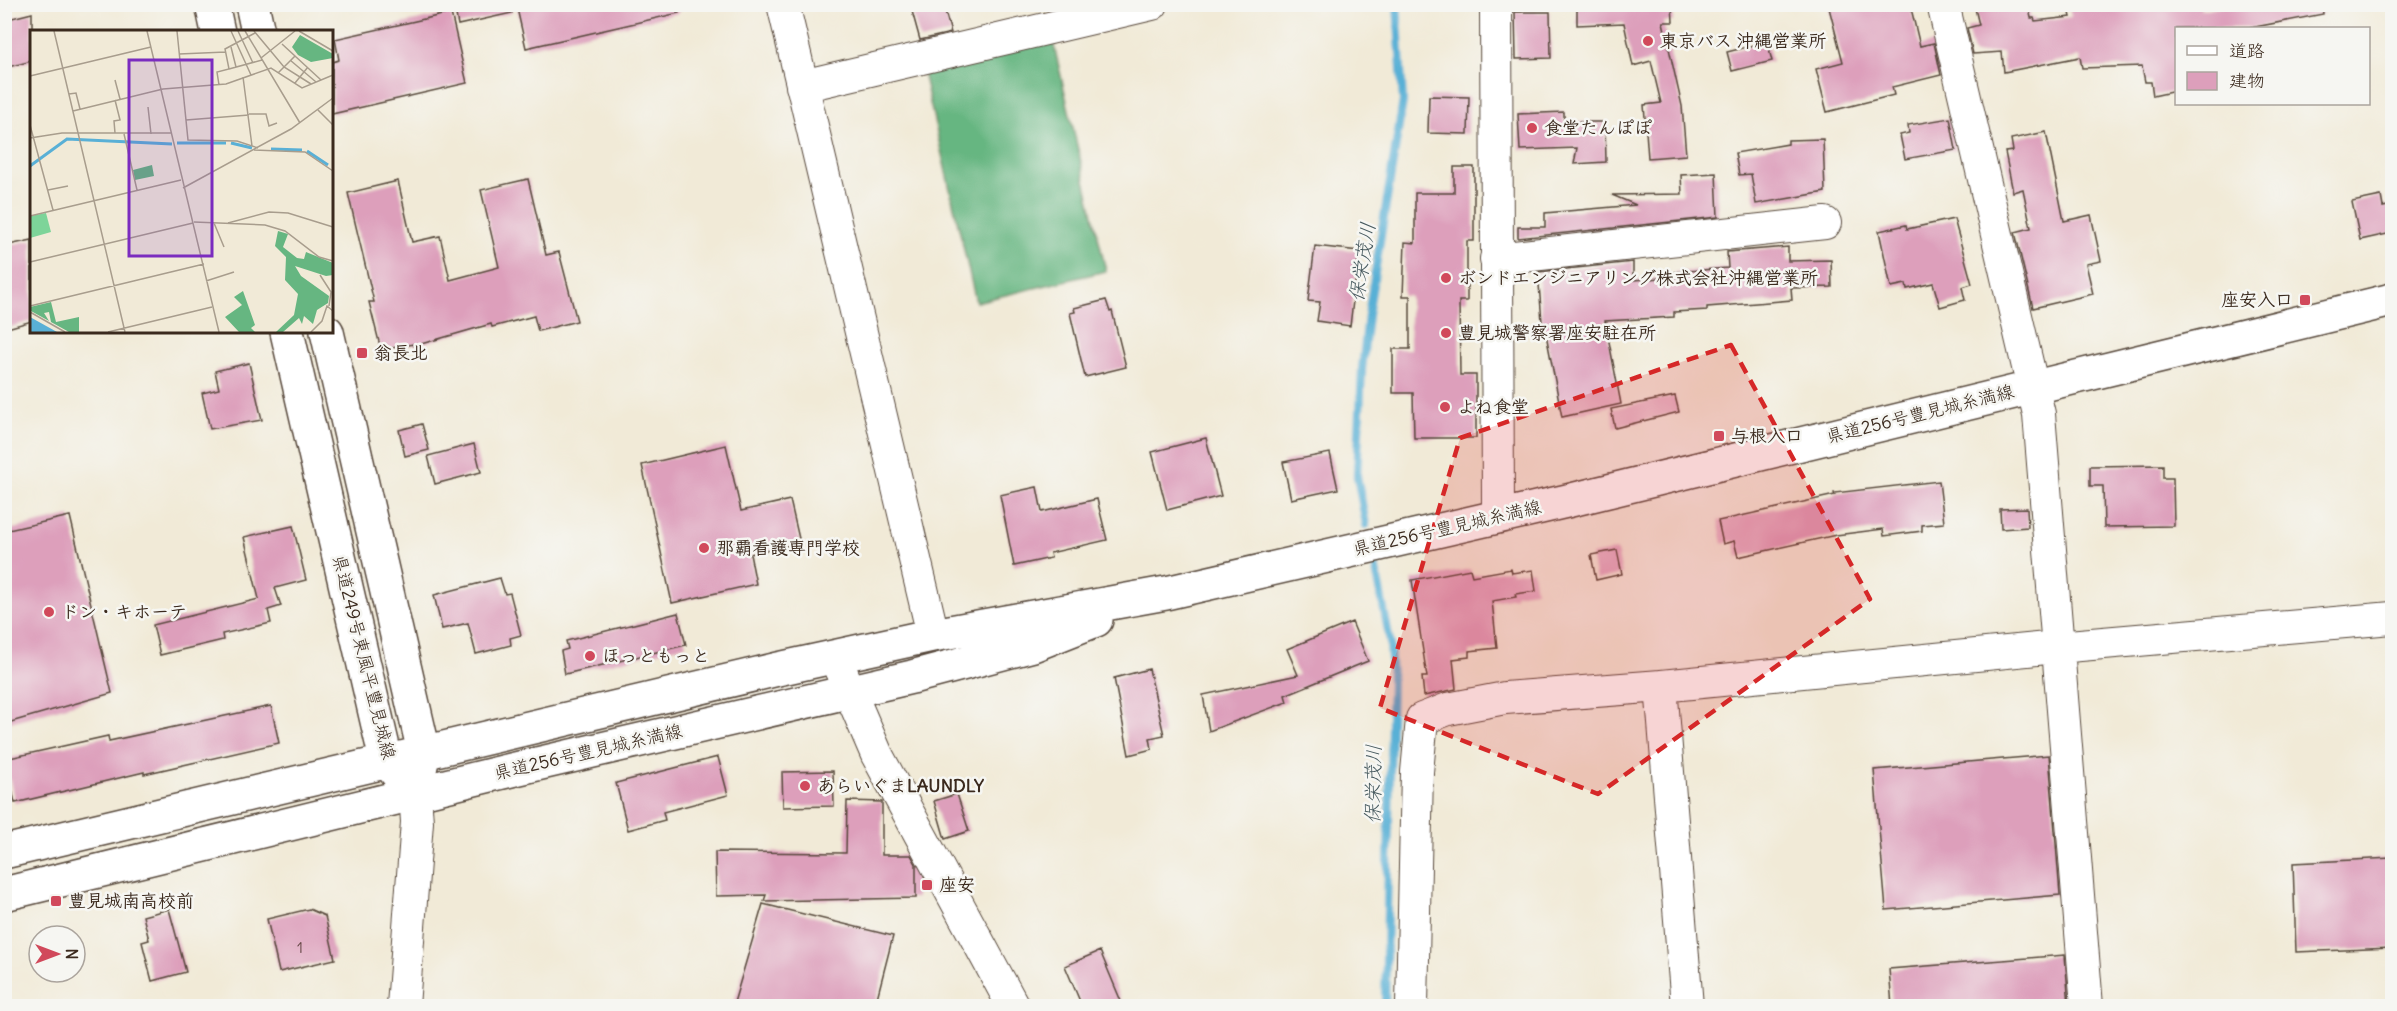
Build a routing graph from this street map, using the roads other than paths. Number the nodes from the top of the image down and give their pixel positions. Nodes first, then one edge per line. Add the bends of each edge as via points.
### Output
1 (212, 4) edge
2 (252, 4) edge
3 (783, 4) edge
4 (1152, 4) edge
5 (1496, 4) edge
6 (1942, 4) edge
7 (218, 30) edge
8 (258, 30) edge
9 (802, 86) junction
10 (1825, 223) dead end
11 (1496, 260) junction
12 (2392, 300) edge
13 (287, 333) edge
14 (327, 333) edge
15 (2034, 386) junction
16 (1498, 515) junction
17 (1166, 593) junction
18 (2392, 618) edge
19 (933, 635) junction
20 (2057, 647) junction
21 (835, 657) junction
22 (1661, 686) junction
23 (850, 692) junction
24 (424, 752) junction
25 (386, 760) junction
26 (415, 794) junction
27 (4, 852) edge
28 (4, 894) edge
29 (403, 1006) edge
30 (1013, 1006) edge
31 (1412, 1006) edge
32 (1687, 1006) edge
33 (2087, 1006) edge

1 - 7 main road
2 - 8 main road
3 - 9 street
4 - 9 street
5 - 11 street
6 - 15 street
9 - 19 street
10 - 11 street
11 - 16 street
12 - 15 main road, 県道256号豊見城糸満線
13 - 25 main road, 県道249号東風平豊見城線
14 - 24 main road, 県道249号東風平豊見城線
15 - 16 main road, 県道256号豊見城糸満線
15 - 20 street
16 - 17 main road, 県道256号豊見城糸満線
17 - 19 main road, 県道256号豊見城糸満線
17 - 23 main road, 県道256号豊見城糸満線 via 1033,645
18 - 20 street
19 - 21 main road, 県道256号豊見城糸満線
20 - 22 street
20 - 33 street
21 - 23 street
21 - 24 main road, 県道256号豊見城糸満線
22 - 31 street via 1505,698 1448,709 1422,719 1417,772
22 - 32 street
23 - 26 main road, 県道256号豊見城糸満線
23 - 30 street via 877,755
24 - 25 main road, 県道256号豊見城糸満線
24 - 26 main road, 県道249号東風平豊見城線
25 - 26 main road, 県道249号東風平豊見城線
25 - 27 main road, 県道256号豊見城糸満線
26 - 28 main road, 県道256号豊見城糸満線
26 - 29 street via 417,822

